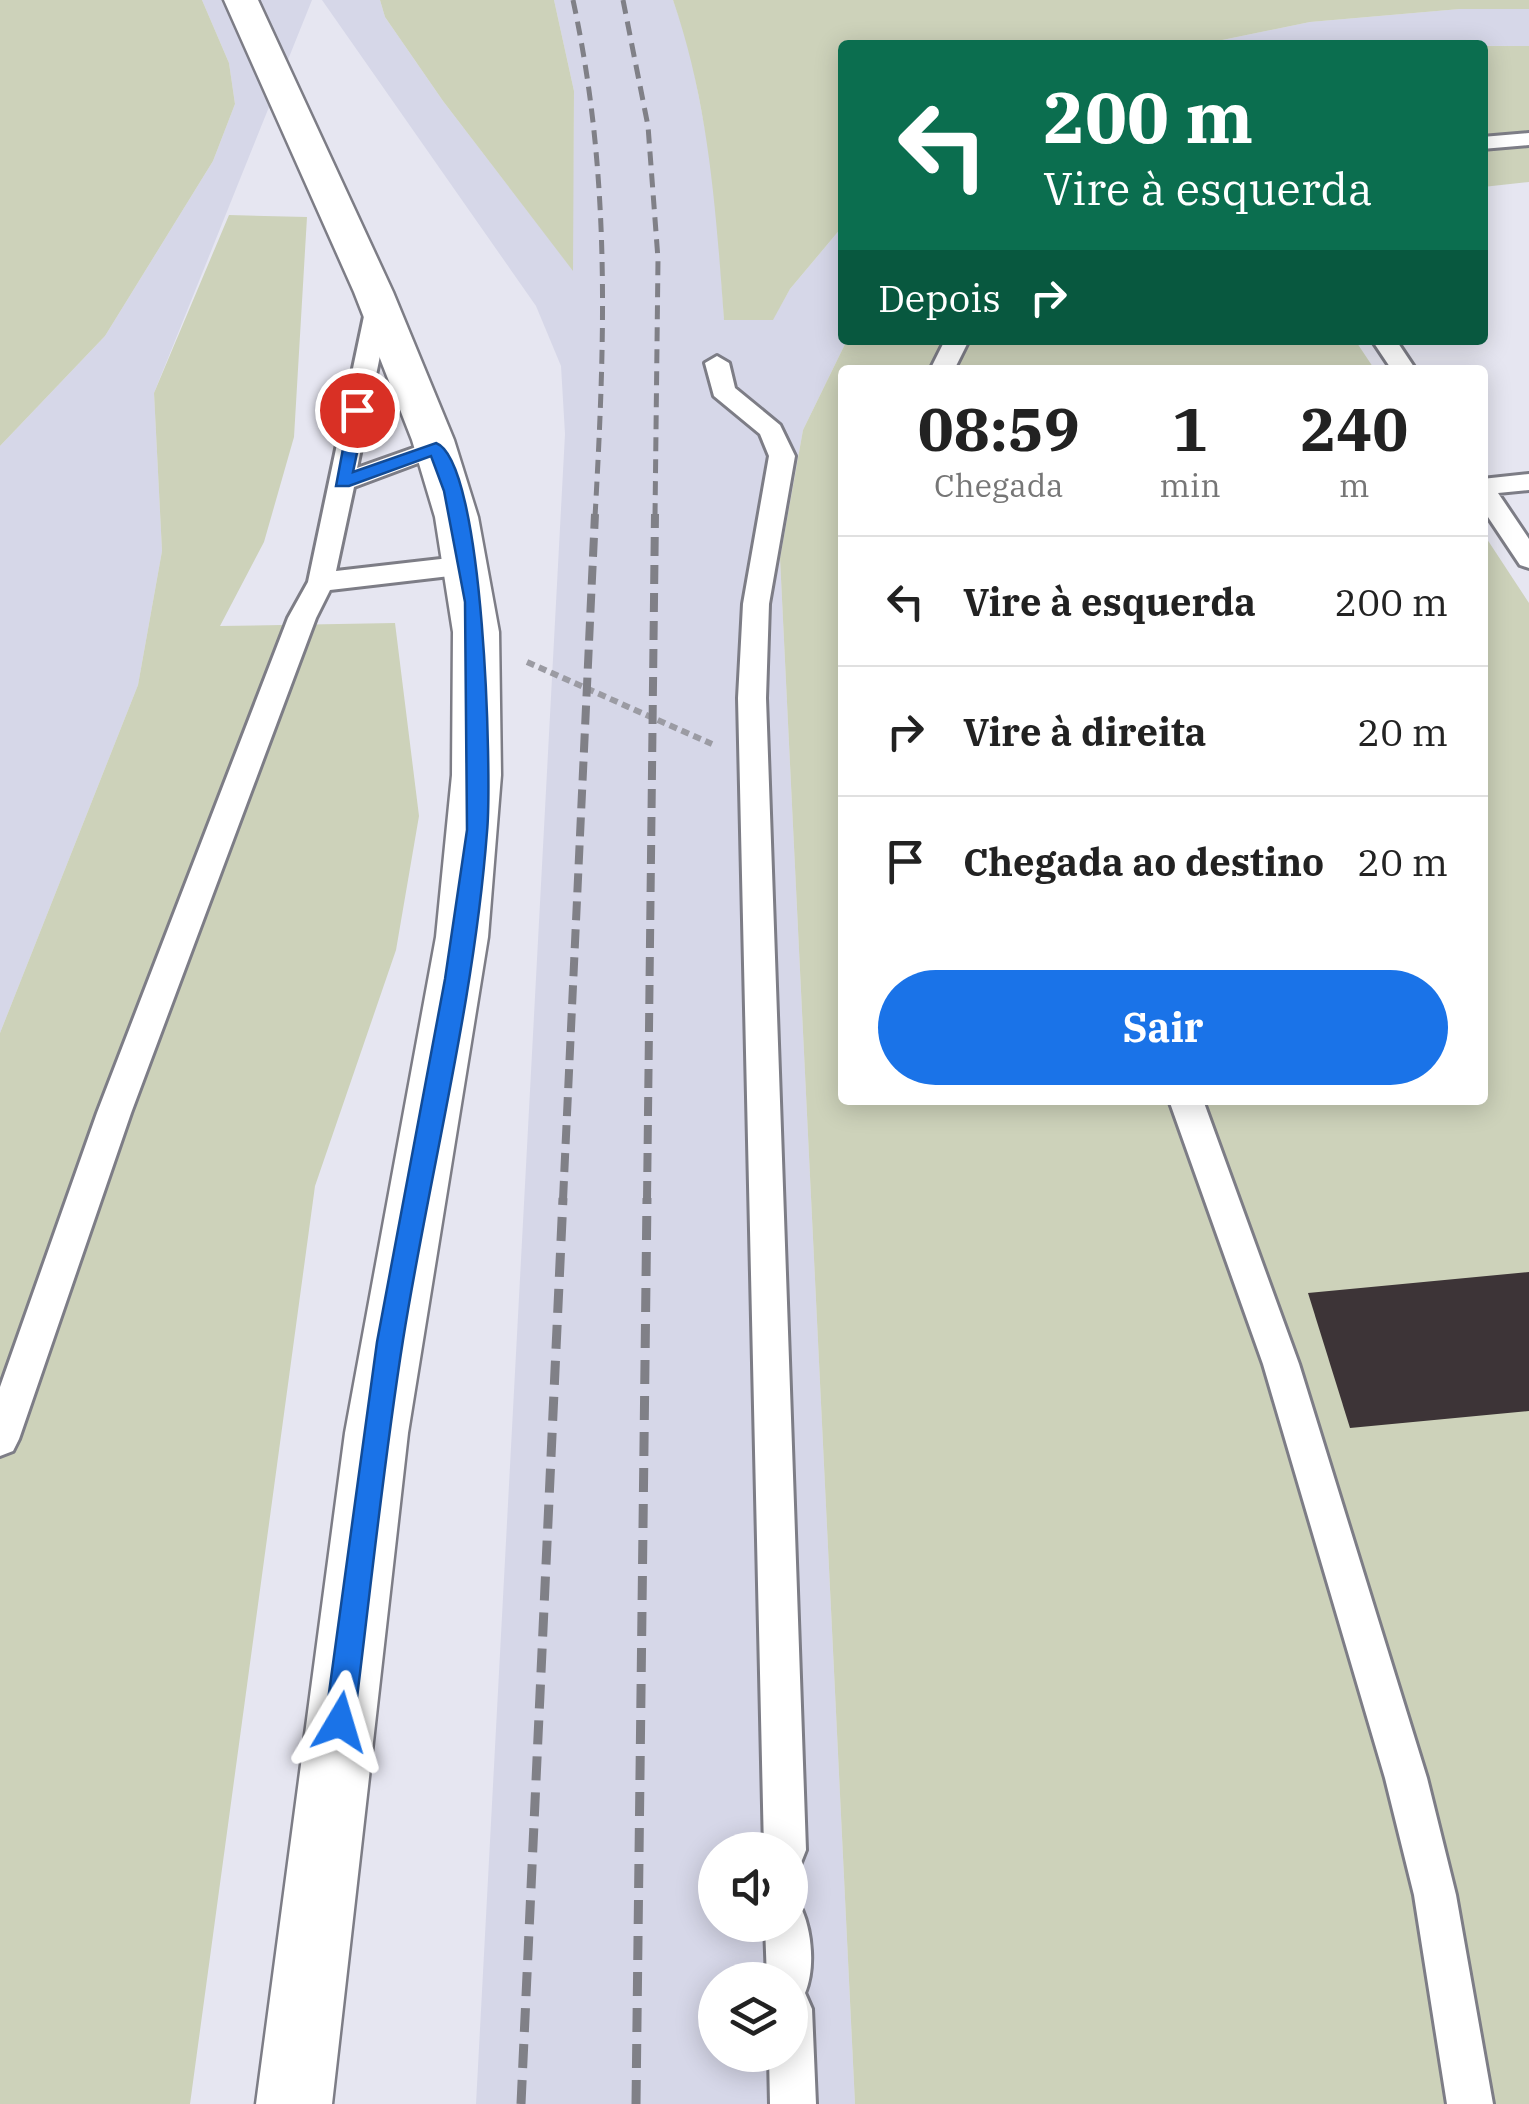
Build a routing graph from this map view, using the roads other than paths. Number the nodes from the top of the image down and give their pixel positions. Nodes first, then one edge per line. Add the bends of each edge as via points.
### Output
1 (241, 0) edge
2 (1529, 139) edge
3 (1488, 142) edge
4 (380, 302) junction
5 (717, 363) dead end
6 (436, 448) junction
7 (342, 482) junction
8 (1529, 482) edge
9 (1488, 487) edge
10 (1488, 497) edge
11 (1529, 559) edge
12 (467, 565) junction
13 (321, 582) junction
14 (1188, 1105) edge
15 (0, 1439) edge
16 (784, 1832) edge
17 (792, 2072) edge
18 (294, 2104) edge
19 (793, 2104) edge
20 (1470, 2104) edge

1 - 4 street
2 - 3 lane
4 - 6 street
4 - 7 lane
5 - 16 lane via 724,391 771,430 783,464 756,604 752,764
6 - 7 lane
6 - 12 street
7 - 13 lane
8 - 9 lane
10 - 11 lane
12 - 13 lane
12 - 18 street via 475,640 477,830 390,1342
13 - 15 lane via 114,1113
14 - 20 lane via 1281,1364 1406,1778 1435,1896
17 - 19 lane

